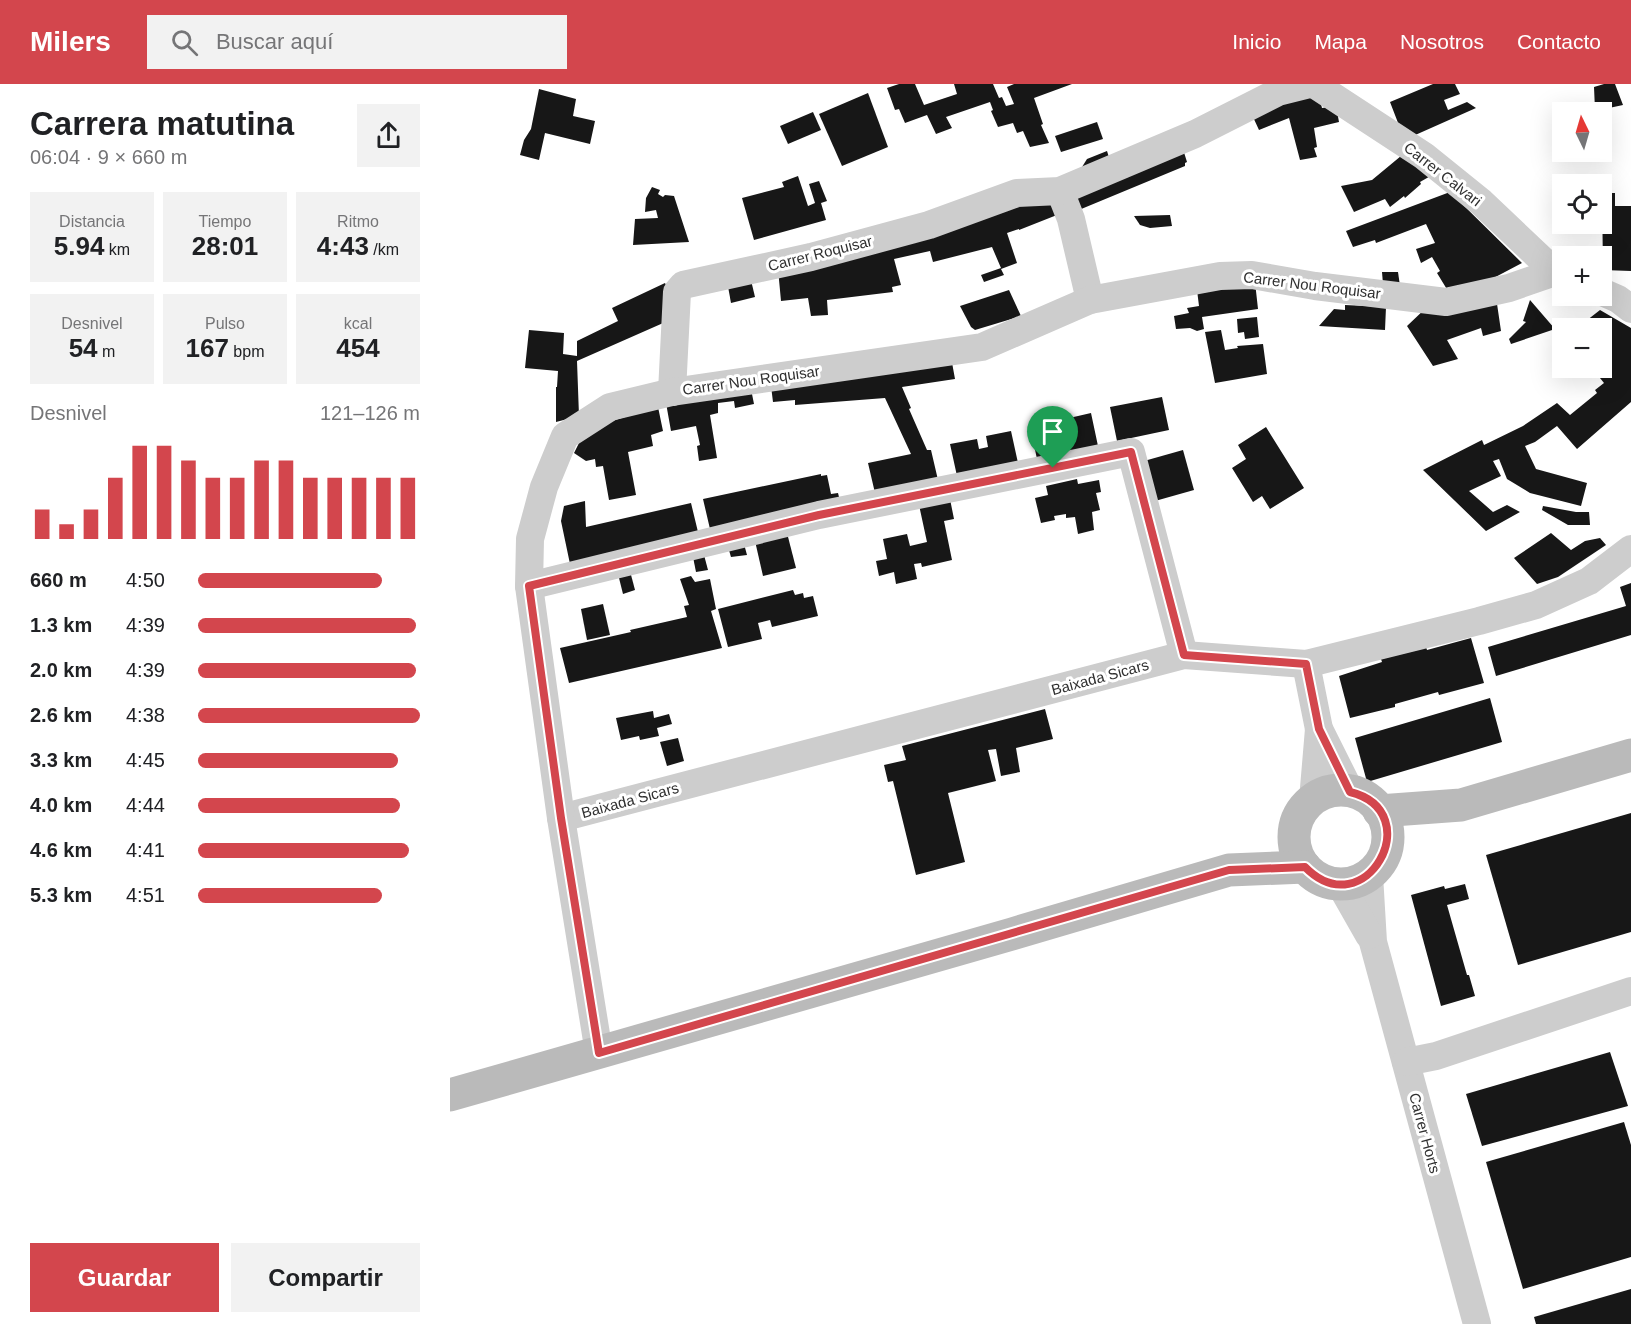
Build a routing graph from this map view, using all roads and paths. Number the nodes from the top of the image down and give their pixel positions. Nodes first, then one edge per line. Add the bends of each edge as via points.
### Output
1 (1312, 84) edge
2 (1060, 191) junction
3 (1552, 268) edge
4 (1552, 276) edge
5 (1612, 296) edge
6 (1090, 300) junction
7 (1631, 309) edge
8 (672, 392) junction
9 (1631, 549) edge
10 (529, 586) junction
11 (1184, 655) junction
12 (1306, 664) junction
13 (1319, 729) junction
14 (1631, 755) edge
15 (1350, 792) junction
16 (1313, 800) junction
17 (1461, 805) junction
18 (1379, 810) junction
19 (561, 818) junction
20 (1295, 831) junction
21 (1387, 846) junction
22 (1305, 867) junction
23 (1229, 870) junction
24 (1354, 880) junction
25 (1631, 992) edge
26 (599, 1053) junction
27 (1406, 1062) junction
28 (450, 1095) edge
29 (1477, 1324) edge

1 - 2 street, Carrer Roquisar via 1278,92 1195,134
1 - 3 street, Carrer Calvari via 1424,156
2 - 6 street via 1071,219
2 - 8 street, Carrer Roquisar via 1017,193 929,225 811,257 683,285 677,292
4 - 6 street, Carrer Nou Roquisar via 1446,302 1252,274 1220,276
5 - 7 street
6 - 8 street, Carrer Nou Roquisar via 982,347
8 - 10 street, Carrer Nou Roquisar via 610,407 565,436 544,487 530,539
9 - 12 street, Baixada Sicars via 1589,581 1536,605
10 - 11 street via 819,515 1131,452
10 - 19 street, Carrer Nou Roquisar
11 - 12 street, Baixada Sicars
11 - 19 street, Baixada Sicars
12 - 13 street
13 - 15 street
13 - 16 street
14 - 17 street
15 - 16 street via 1331,792
15 - 18 street via 1364,796
16 - 20 street via 1301,814
17 - 18 street
17 - 21 street
18 - 21 street via 1387,828
19 - 26 street, Carrer Nou Roquisar
20 - 22 street via 1296,850
20 - 23 street
21 - 24 street via 1381,862
22 - 23 street
22 - 24 street via 1321,880
23 - 26 street
24 - 27 street, Carrer Horts
25 - 27 street via 1436,1056
26 - 28 street
27 - 29 street, Carrer Horts

